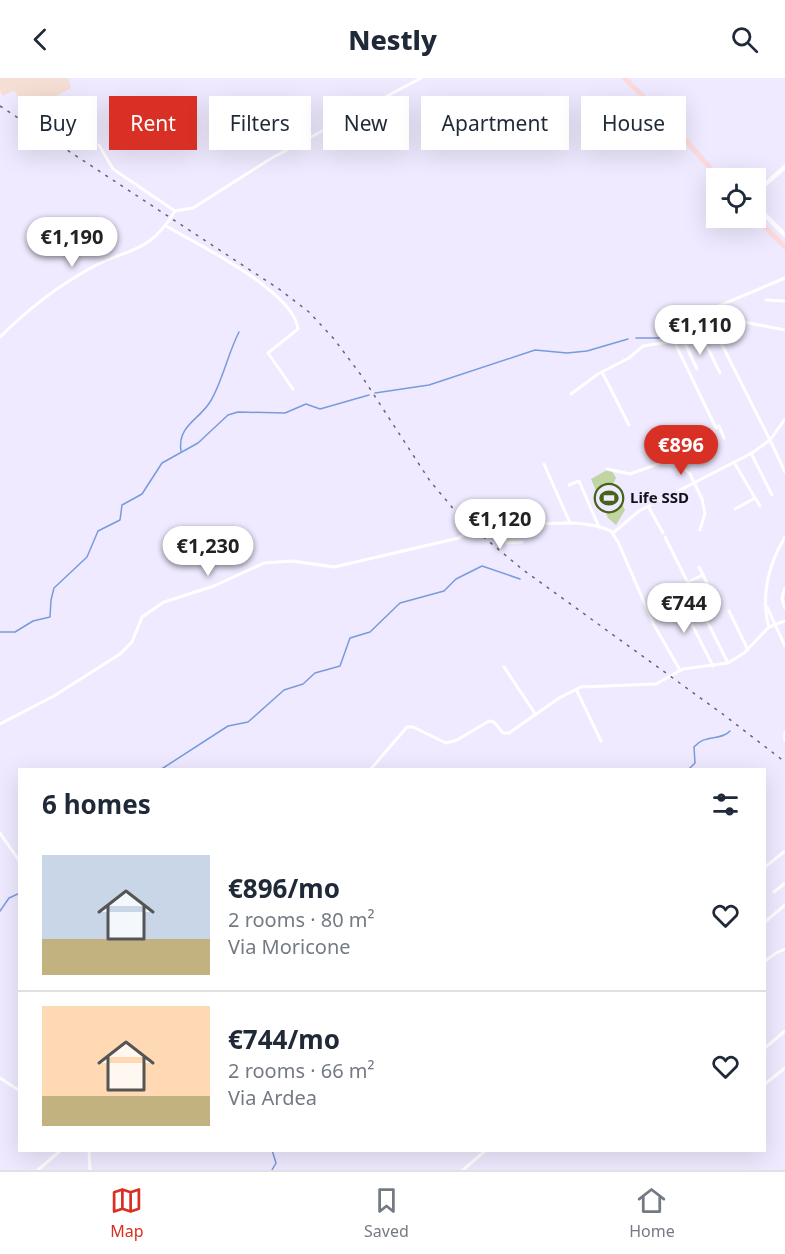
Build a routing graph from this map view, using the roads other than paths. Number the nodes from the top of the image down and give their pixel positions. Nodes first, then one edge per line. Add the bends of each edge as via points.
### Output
1 (421, 78) edge
2 (624, 78) edge
3 (99, 145) dead end
4 (785, 167) edge
5 (710, 168) edge
6 (174, 213) junction
7 (166, 225) junction
8 (766, 228) edge
9 (785, 236) edge
10 (785, 247) edge
11 (785, 278) edge
12 (766, 300) dead end
13 (785, 302) edge
14 (744, 322) dead end
15 (699, 330) junction
16 (785, 330) edge
17 (0, 337) edge
18 (682, 337) junction
19 (674, 341) junction
20 (697, 369) dead end
21 (602, 372) junction
22 (720, 374) dead end
23 (293, 389) dead end
24 (571, 394) dead end
25 (784, 422) edge
26 (629, 425) dead end
27 (763, 427) junction
28 (774, 432) junction
29 (724, 438) dead end
30 (662, 440) dead end
31 (770, 440) junction
32 (751, 453) junction
33 (734, 462) junction
34 (544, 464) dead end
35 (677, 464) junction
36 (607, 468) dead end
37 (785, 471) edge
38 (694, 481) junction
39 (569, 485) dead end
40 (772, 495) dead end
41 (755, 498) junction
42 (648, 506) junction
43 (760, 506) dead end
44 (735, 509) dead end
45 (570, 523) junction
46 (475, 524) dead end
47 (503, 525) junction
48 (598, 527) junction
49 (700, 530) dead end
50 (468, 531) dead end
51 (613, 533) junction
52 (785, 537) edge
53 (522, 542) dead end
54 (699, 567) dead end
55 (703, 575) junction
56 (688, 582) junction
57 (708, 585) dead end
58 (785, 588) edge
59 (675, 591) dead end
60 (766, 604) junction
61 (785, 608) edge
62 (729, 611) dead end
63 (785, 621) edge
64 (774, 625) junction
65 (769, 627) junction
66 (785, 646) edge
67 (748, 650) junction
68 (728, 663) junction
69 (712, 666) junction
70 (504, 667) dead end
71 (680, 670) junction
72 (576, 689) junction
73 (536, 715) junction
74 (0, 724) edge
75 (785, 732) edge
76 (784, 740) edge
77 (602, 741) dead end
78 (372, 768) edge
79 (0, 833) edge
80 (785, 851) edge
81 (18, 859) edge
82 (766, 866) edge
83 (785, 882) edge
84 (774, 892) dead end
85 (785, 905) edge
86 (766, 921) edge
87 (785, 949) edge
88 (766, 960) edge
89 (785, 1031) edge
90 (766, 1047) edge
91 (785, 1068) edge
92 (0, 1078) edge
93 (766, 1083) edge
94 (18, 1090) edge
95 (59, 1152) edge
96 (89, 1152) edge
97 (484, 1152) edge
98 (38, 1170) edge
99 (90, 1170) edge
100 (462, 1170) edge

1 - 6 street via 270,159 195,207
2 - 5 main road
3 - 6 street via 113,169
4 - 9 street via 764,185 757,200 764,214
6 - 7 street
7 - 17 street via 144,246 92,267 41,299
7 - 23 street via 248,273 287,308 298,329 268,353
8 - 10 main road
11 - 15 street via 702,314
12 - 13 street
14 - 16 street
15 - 18 street
15 - 22 street
15 - 27 street via 708,327 715,331
18 - 19 street
18 - 20 street
19 - 21 street via 643,346
19 - 29 street
21 - 24 street
21 - 26 street
25 - 28 street
27 - 28 street
27 - 31 street
28 - 31 street
30 - 35 street
31 - 32 street
31 - 37 street
32 - 33 street
32 - 40 street
33 - 38 street
33 - 41 street
34 - 45 street
35 - 36 street via 658,464 630,474
35 - 38 street
38 - 42 street
38 - 49 street via 704,506
39 - 48 street via 579,481
41 - 43 street
41 - 44 street
42 - 51 street
42 - 56 street
45 - 47 street
45 - 48 street
46 - 47 street via 485,521
47 - 53 street via 507,543
48 - 51 street
50 - 74 street via 460,537 334,567 296,561 264,563 214,586 160,604 142,617 131,644 120,654 54,696
51 - 71 street via 654,625
52 - 60 street via 768,580
54 - 55 street
55 - 56 street
55 - 57 street
56 - 68 street
58 - 61 street
59 - 69 street
60 - 64 street
60 - 65 street
62 - 67 street
63 - 64 street
64 - 65 street
64 - 66 street
65 - 67 street
67 - 68 street
68 - 69 street
69 - 71 street
70 - 73 street
71 - 72 street via 656,684 590,685
72 - 73 street
72 - 77 street
73 - 78 street via 509,733 503,733 490,721 447,743 406,727
75 - 76 street
79 - 81 street
80 - 82 street
83 - 84 street
85 - 86 street
87 - 88 street
89 - 90 street
91 - 93 street
92 - 94 street
95 - 98 street
96 - 99 street
97 - 100 street

